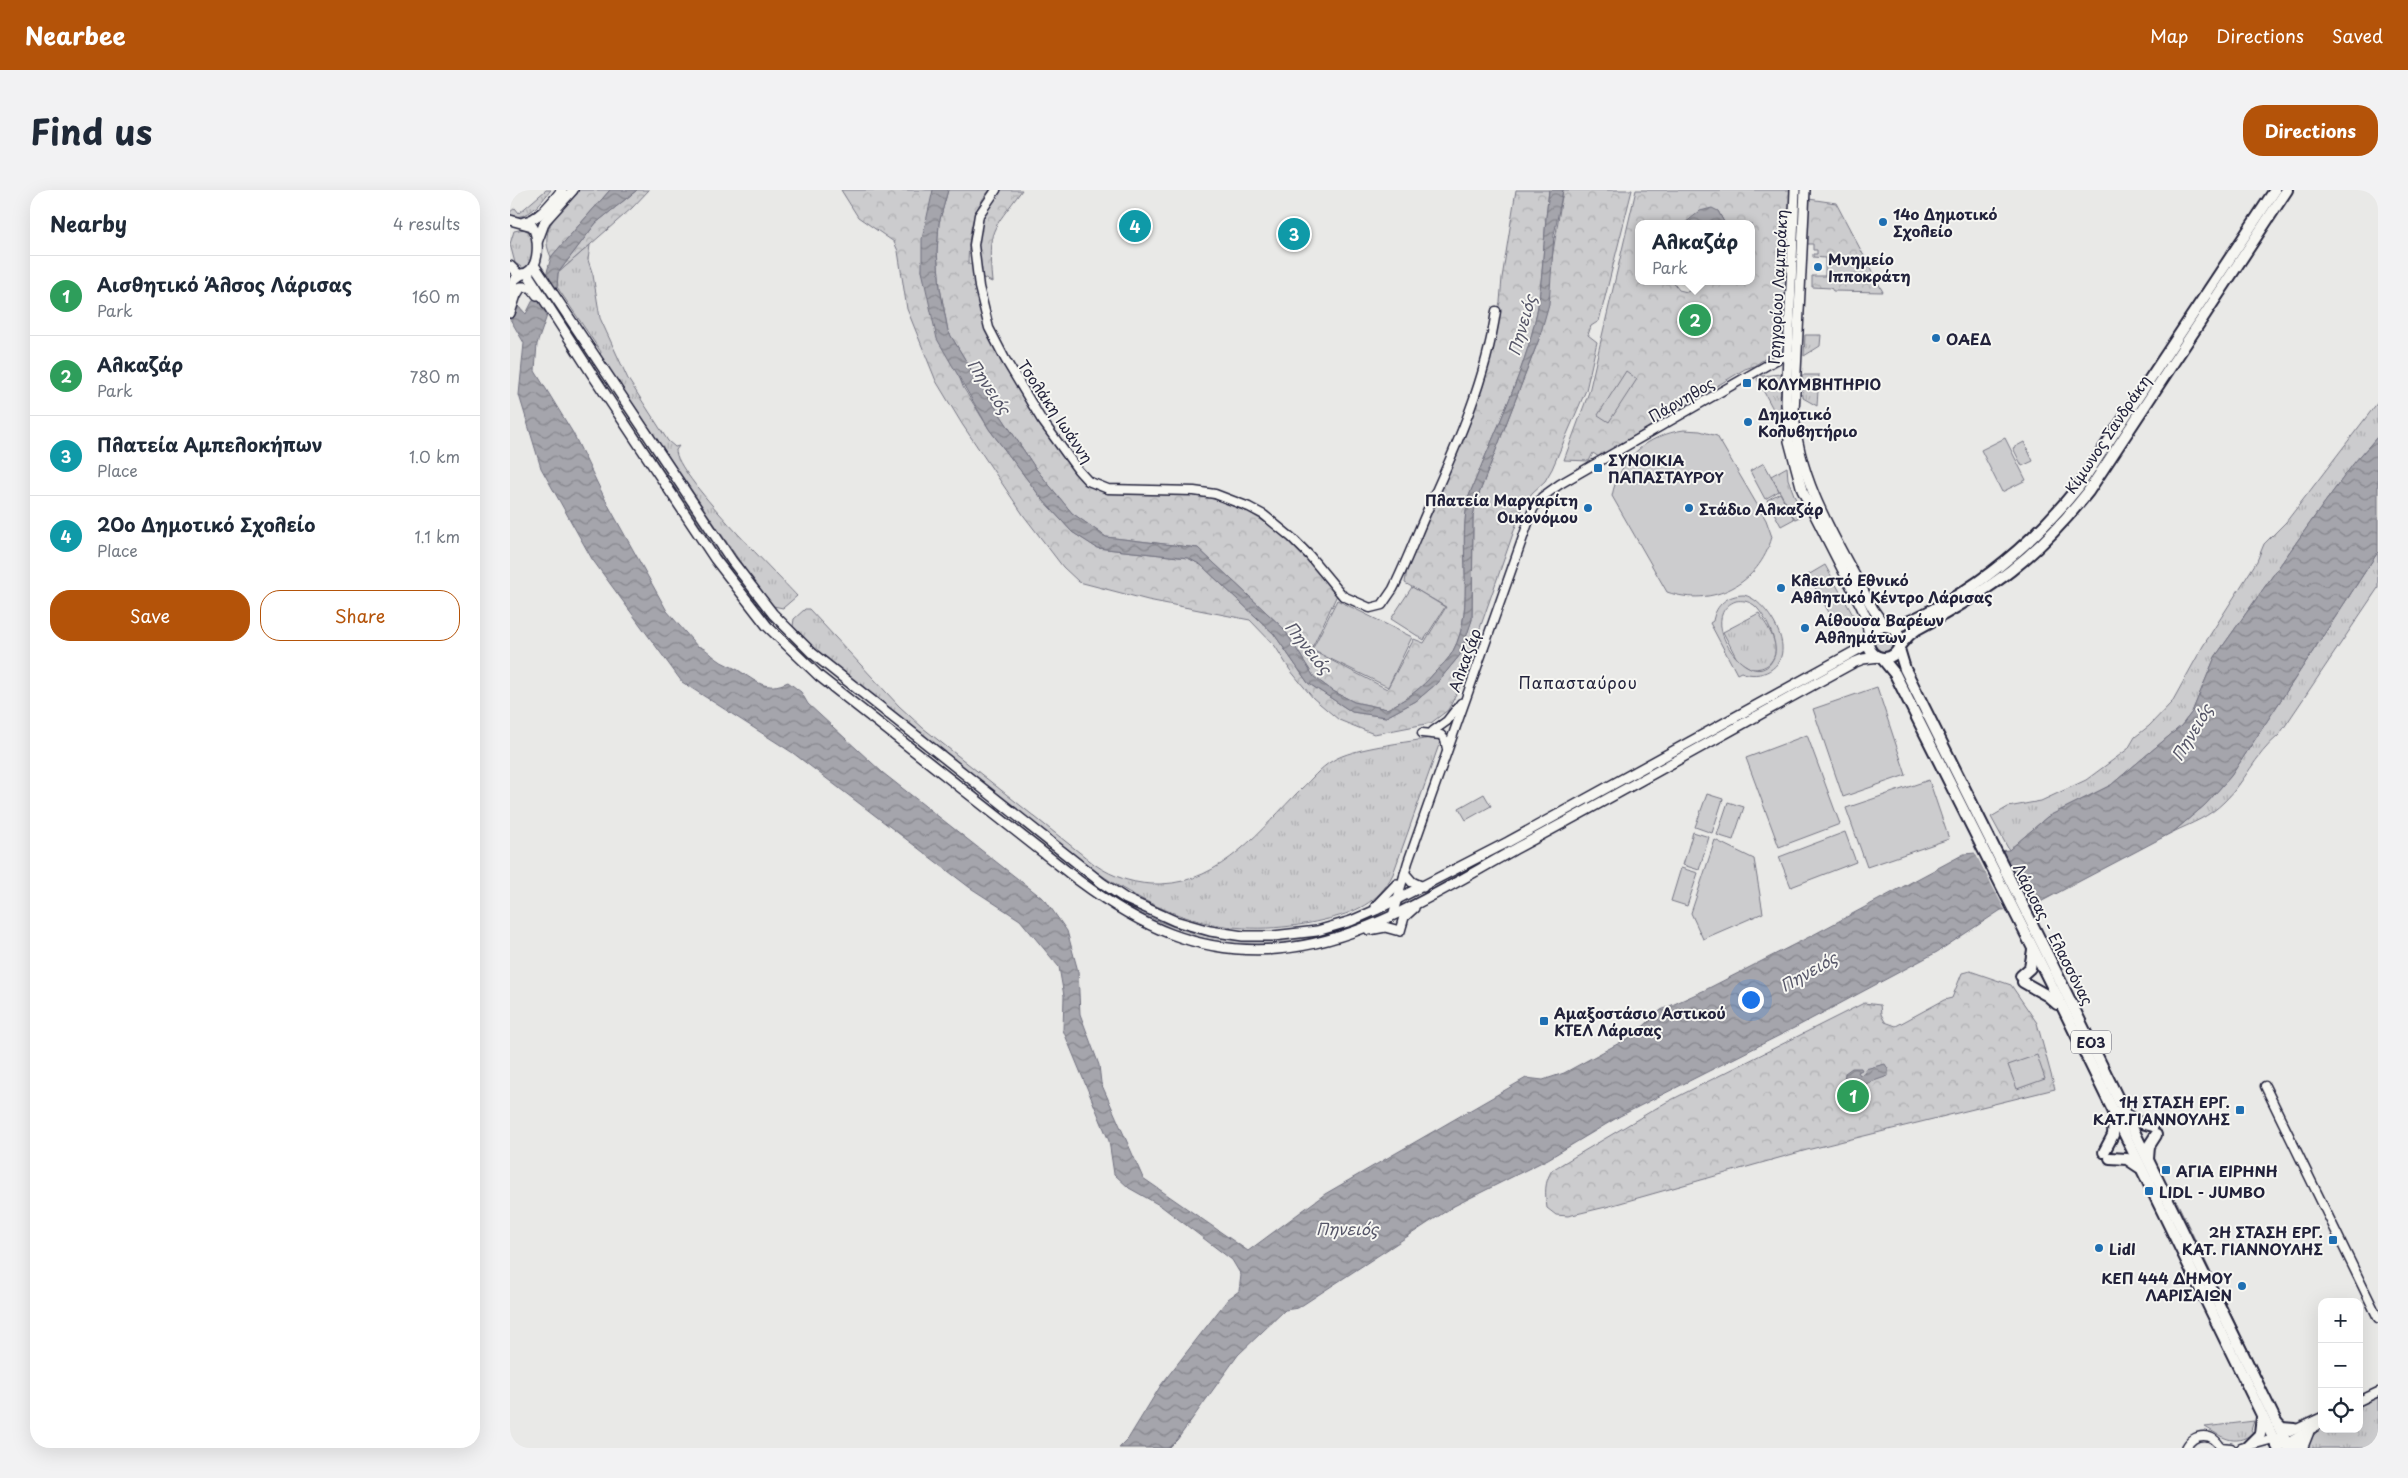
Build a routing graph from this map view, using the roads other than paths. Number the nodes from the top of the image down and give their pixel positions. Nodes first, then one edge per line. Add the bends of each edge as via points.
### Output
1 (562, 190) edge
2 (573, 190) edge
3 (996, 190) edge
4 (1795, 190) edge
5 (1805, 190) edge
6 (2275, 190) edge
7 (2287, 190) edge
8 (510, 220) edge
9 (522, 222) junction
10 (510, 227) edge
11 (538, 240) junction
12 (534, 265) junction
13 (510, 266) edge
14 (525, 274) junction
15 (534, 286) junction
16 (510, 298) edge
17 (1496, 311) dead end
18 (510, 313) edge
19 (1793, 332) junction
20 (1789, 355) junction
21 (1593, 466) joint
22 (1891, 627) junction
23 (1868, 640) junction
24 (1900, 647) junction
25 (1880, 658) junction
26 (1464, 700) junction
27 (1928, 727) junction
28 (1433, 731) dead end
29 (1422, 733) dead end
30 (1447, 751) junction
31 (1408, 862) junction
32 (1406, 874) junction
33 (1397, 884) junction
34 (1423, 887) junction
35 (1426, 898) junction
36 (1393, 902) junction
37 (1362, 916) junction
38 (1390, 916) junction
39 (2024, 920) junction
40 (1354, 932) junction
41 (2032, 947) junction
42 (2064, 1010) junction
43 (2097, 1076) junction
44 (2265, 1086) dead end
45 (2114, 1112) junction
46 (2127, 1115) junction
47 (2136, 1144) dead end
48 (2146, 1166) junction
49 (2378, 1318) edge
50 (2378, 1392) edge
51 (2363, 1399) edge
52 (2262, 1413) junction
53 (2318, 1420) edge
54 (2276, 1422) junction
55 (2318, 1426) edge
56 (2314, 1428) junction
57 (2298, 1433) junction
58 (2282, 1445) edge
59 (2220, 1447) edge
60 (2244, 1447) edge
61 (2186, 1448) edge
62 (2231, 1448) edge
63 (2303, 1448) edge

1 - 9 main road via 531,220
2 - 11 main road via 545,221
3 - 17 street, Τσολάκη Ιωάννη via 979,215 974,245 979,287 989,328 1042,419 1078,470 1088,481 1108,489 1187,490 1215,494 1249,507 1292,538 1343,596 1370,608 1382,605 1393,589 1440,483 1474,402
4 - 19 main road, Γρηγορίου Λαμπράκη / ΕΟ3
5 - 19 main road, Γρηγορίου Λαμπράκη / ΕΟ3
6 - 22 highway, Κίμωνος Σανδράκη via 2079,486 2055,517 1991,574 1941,605
7 - 24 highway, Κίμωνος Σανδράκη via 2088,492 2063,523 1998,582 1917,629
8 - 9 main road
9 - 10 main road
9 - 11 main road via 534,229
11 - 12 main road
12 - 14 main road
12 - 37 main road via 732,561 788,631 839,676 1102,883 1175,921 1235,936 1303,933
13 - 14 main road via 514,271
14 - 15 main road
14 - 16 main road via 514,280
15 - 18 main road via 520,289
15 - 40 main road via 715,559 777,638 819,676 1078,880 1122,912 1146,924 1208,944 1242,949 1276,949
19 - 20 main road, Γρηγορίου Λαμπράκη / ΕΟ3
20 - 21 street, Πάρνηθος
20 - 22 main road, Γρηγορίου Λαμπράκη / ΕΟ3 via 1795,426 1804,470 1873,609 1882,622
20 - 23 main road, Γρηγορίου Λαμπράκη / ΕΟ3 via 1786,421 1796,470 1804,495 1864,613
21 - 26 street, Αλκαζάρ via 1551,490 1538,500 1533,509
22 - 23 highway via 1877,627
22 - 24 highway, ΕΟ3 via 1899,635
23 - 25 highway, ΕΟ3 via 1870,649
23 - 34 main road
24 - 25 highway via 1892,656
24 - 27 highway, Λάρισας - Ελασσόνας / ΕΟ3 via 1901,662
25 - 27 highway, Λάρισας - Ελασσόνας / ΕΟ3 via 1891,667
25 - 35 main road via 1853,663
26 - 28 street via 1447,721
26 - 30 street, Αλκαζάρ
27 - 39 highway, Λάρισας - Ελασσόνας / ΕΟ3
29 - 30 street via 1441,735
30 - 31 street, Αλκαζάρ
31 - 32 street, Αλκαζάρ
31 - 33 street, Αλκαζάρ
32 - 34 main road via 1412,882
32 - 36 street, Αλκαζάρ
33 - 36 street, Αλκαζάρ
33 - 37 main road via 1380,903
34 - 36 main road
35 - 38 main road
35 - 40 main road via 1404,917 1398,931 1385,927
36 - 37 main road
36 - 38 street, Αλκαζάρ
38 - 40 main road
39 - 41 highway, Λάρισας - Ελασσόνας / ΕΟ3
39 - 46 highway, Λάρισας - Ελασσόνας / ΕΟ3
41 - 42 highway, Λάρισας - Ελασσόνας / ΕΟ3
41 - 42 highway via 2030,968 2022,979
42 - 43 highway, Λάρισας - Ελασσόνας / ΕΟ3
43 - 45 highway, Λάρισας - Ελασσόνας / ΕΟ3
43 - 47 highway
44 - 49 street
45 - 48 highway, Λάρισας - Ελασσόνας / ΕΟ3
45 - 48 highway via 2113,1135 2107,1155
46 - 48 highway, Λάρισας - Ελασσόνας / ΕΟ3
46 - 48 highway via 2154,1131
48 - 52 highway, Λάρισας - Ελασσόνας / ΕΟ3
48 - 54 highway, Λάρισας - Ελασσόνας / ΕΟ3
50 - 51 street
52 - 58 highway, Λάρισας - Ελασσόνας / ΕΟ3
52 - 60 highway via 2260,1434 2255,1442
53 - 57 street
54 - 57 highway via 2282,1428
54 - 58 highway, Λάρισας - Ελασσόνας / ΕΟ3
55 - 56 street
56 - 57 street
56 - 63 street
57 - 58 highway
57 - 58 street
58 - 60 street
59 - 61 street via 2215,1439 2203,1436 2192,1440
59 - 62 street

